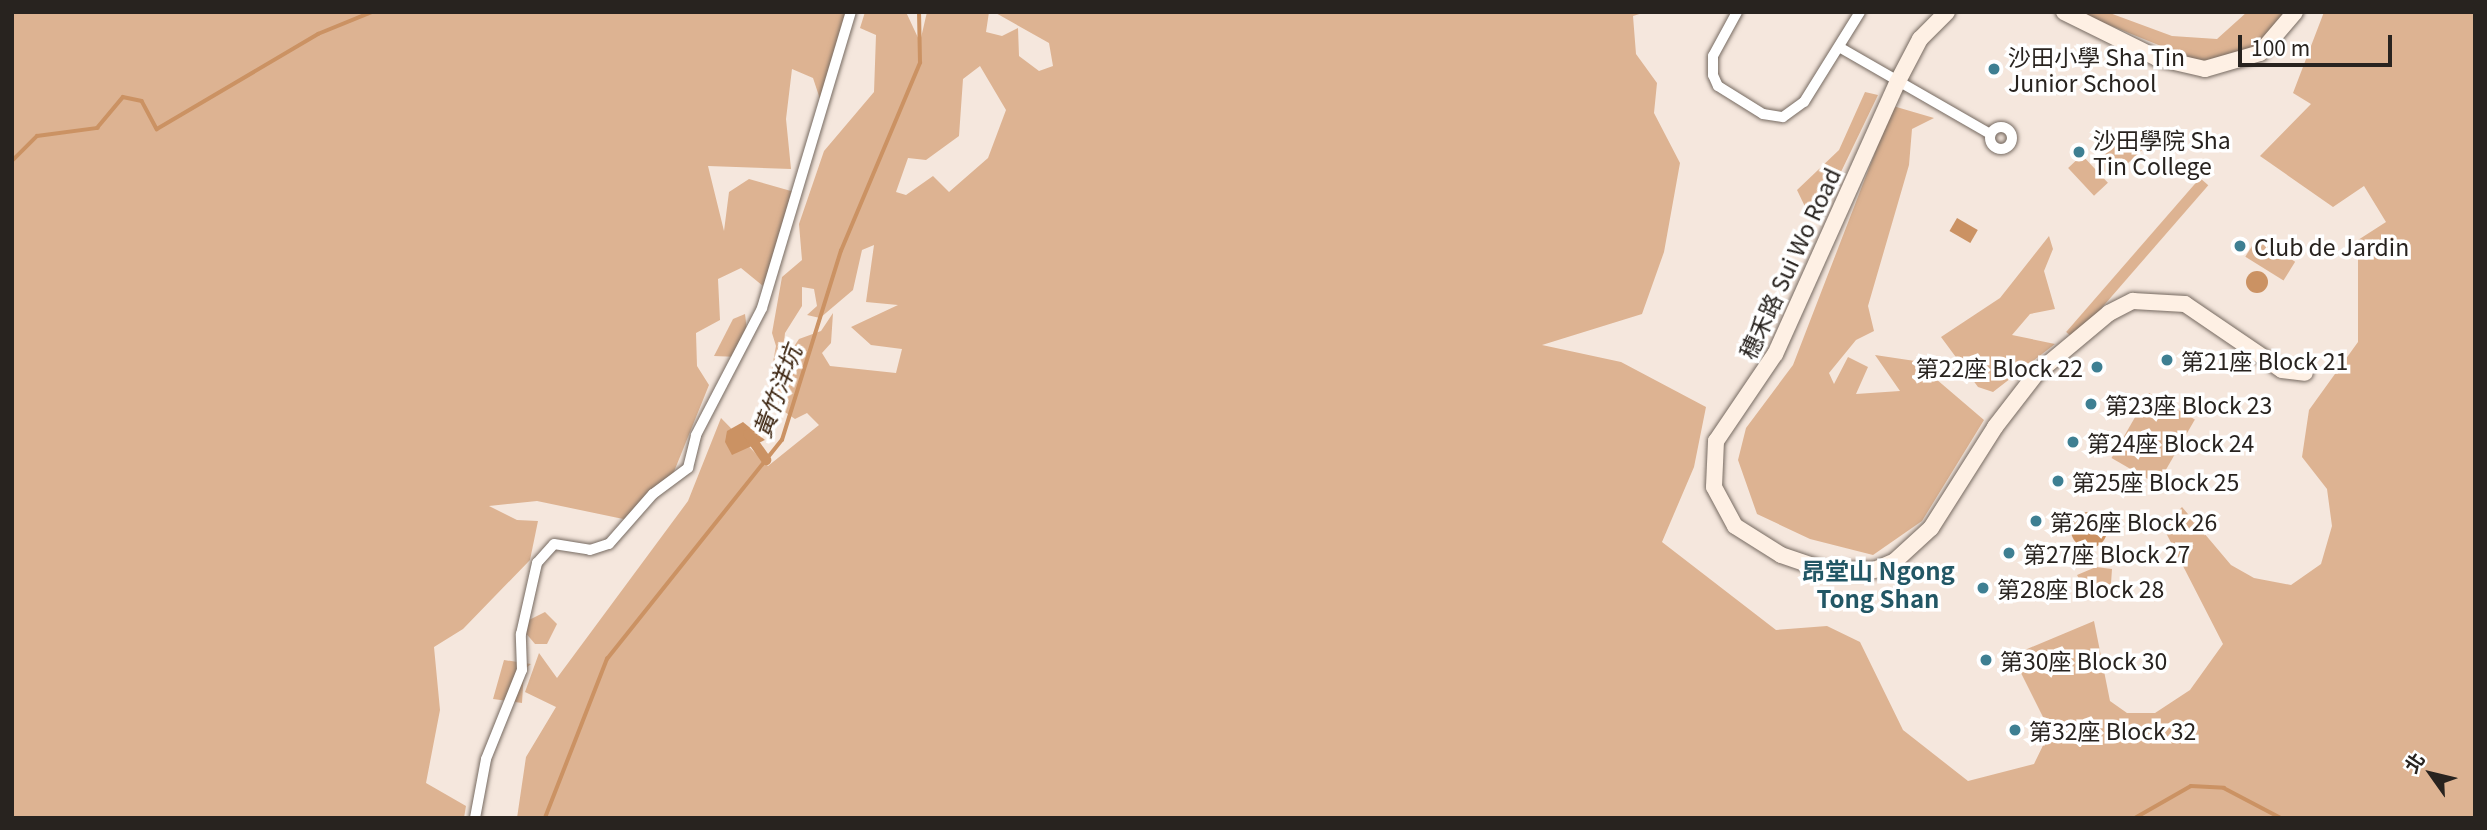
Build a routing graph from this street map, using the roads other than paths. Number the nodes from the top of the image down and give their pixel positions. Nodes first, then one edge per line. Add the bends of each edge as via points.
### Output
1 (851, 12) edge
2 (1737, 12) edge
3 (1860, 12) edge
4 (1947, 12) edge
5 (2064, 12) edge
6 (2295, 12) edge
7 (1839, 47) junction
8 (1897, 83) junction
9 (1990, 134) dead end
10 (2305, 373) dead end
11 (475, 818) edge

1 - 11 street via 762,308 696,435 688,468 653,494 610,544 590,550 554,544 540,558 522,630 522,670 486,758
2 - 7 street via 1713,55 1713,75 1718,86 1763,114 1796,113
3 - 7 street
4 - 8 street, 穗禾路 Sui Wo Road via 1920,39
5 - 6 street via 2157,58 2205,69 2260,53
7 - 8 street
8 - 9 street
8 - 10 street, 穗禾路 Sui Wo Road via 1775,354 1716,441 1716,494 1747,536 1793,560 1841,573 1895,561 1931,528 1994,427 2036,374 2109,313 2133,301 2185,304 2282,370

